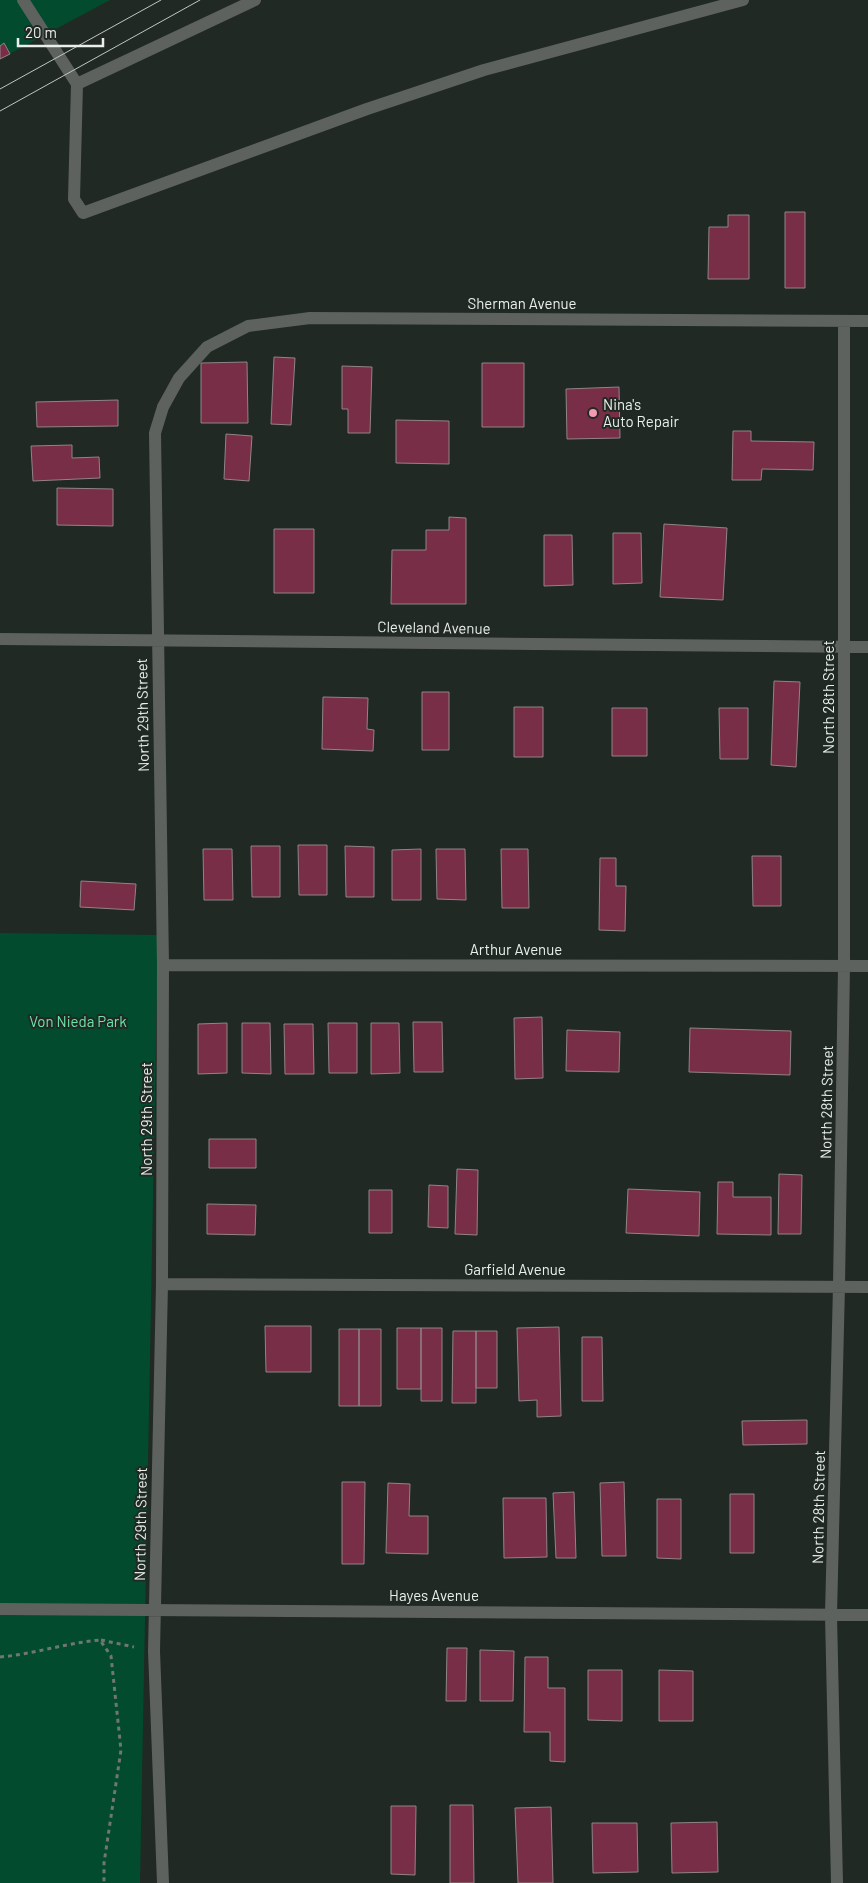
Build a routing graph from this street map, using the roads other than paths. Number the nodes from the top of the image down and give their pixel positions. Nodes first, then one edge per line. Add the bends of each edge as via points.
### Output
1 (23, 0) edge
2 (255, 0) edge
3 (743, 0) edge
4 (77, 84) junction
5 (844, 321) junction
6 (868, 321) edge
7 (191, 365) joint
8 (0, 639) edge
9 (157, 640) junction
10 (845, 646) junction
11 (868, 647) edge
12 (163, 965) junction
13 (844, 966) junction
14 (868, 966) edge
15 (162, 1284) junction
16 (839, 1286) junction
17 (868, 1287) edge
18 (0, 1609) edge
19 (155, 1609) junction
20 (831, 1615) junction
21 (868, 1615) edge
22 (163, 1883) edge
23 (837, 1883) edge

1 - 4 street
2 - 4 street
3 - 4 street via 484,70 367,109 83,213 74,198
5 - 6 street, Sherman Avenue
5 - 7 street, Sherman Avenue via 310,318 248,326 207,347
5 - 10 street, North 28th Street
7 - 9 street, North 29th Street via 179,378 163,408 155,433
8 - 9 street, Cleveland Avenue
9 - 10 street, Cleveland Avenue
9 - 12 street, North 29th Street
10 - 11 street, Cleveland Avenue
10 - 13 street, North 28th Street
12 - 13 street, Arthur Avenue
12 - 15 street, North 29th Street
13 - 14 street, Arthur Avenue
13 - 16 street, North 28th Street
15 - 16 street, Garfield Avenue
15 - 19 street, North 29th Street
16 - 17 street, Garfield Avenue
16 - 20 street, North 28th Street
18 - 19 street, Hayes Avenue
19 - 20 street, Hayes Avenue
19 - 22 street, North 29th Street
20 - 21 street, Hayes Avenue
20 - 23 street, North 28th Street

